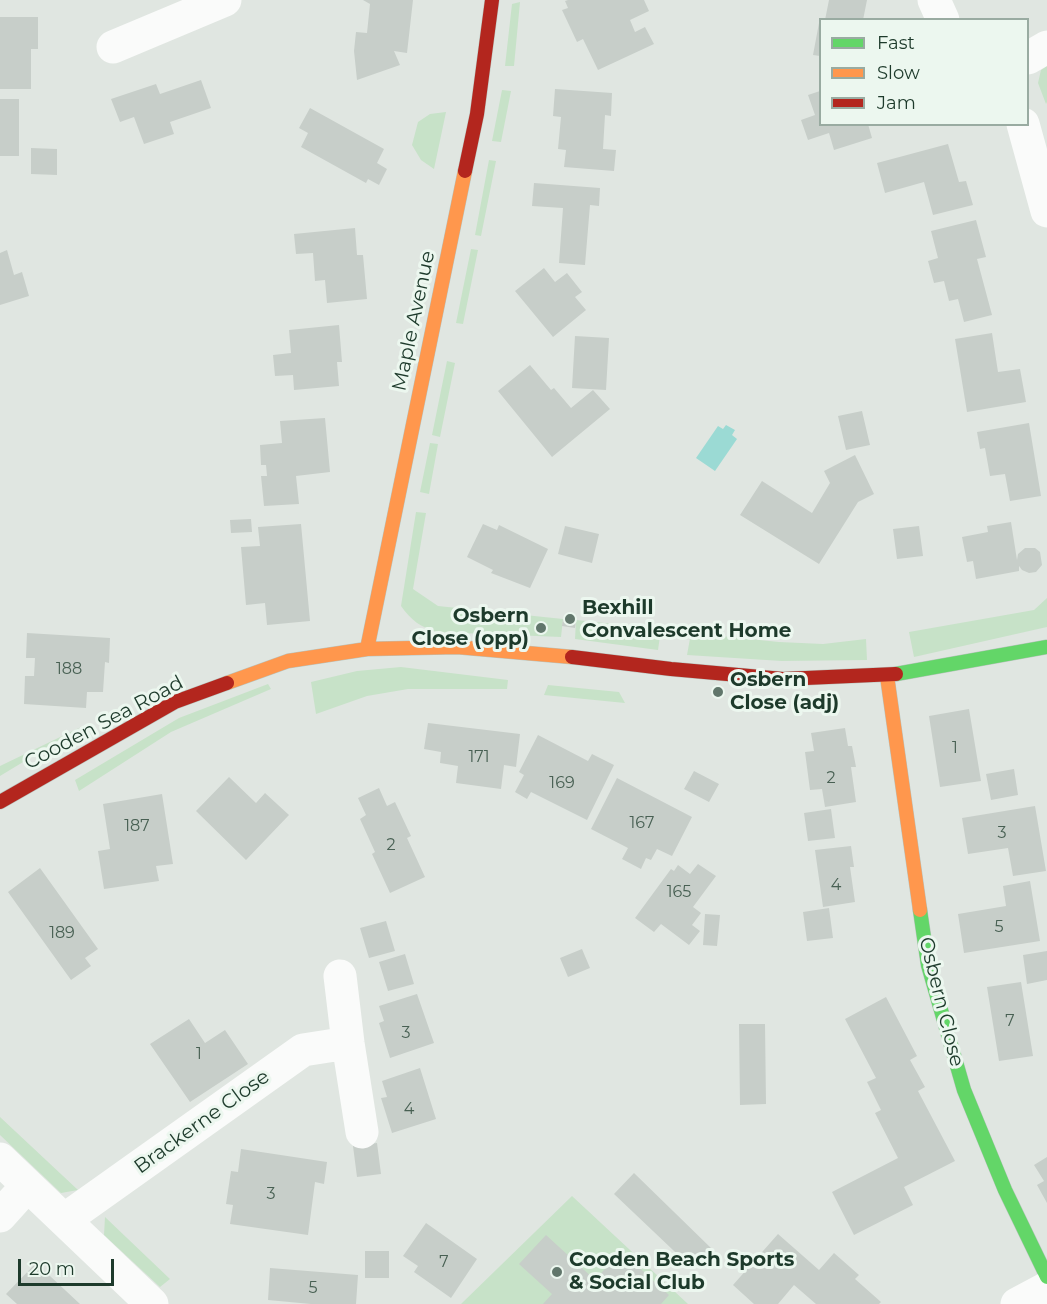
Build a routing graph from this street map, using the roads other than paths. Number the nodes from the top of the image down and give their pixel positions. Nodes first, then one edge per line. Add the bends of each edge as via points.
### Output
1 (225, 0) edge
2 (492, 0) edge
3 (934, 0) edge
4 (942, 18) edge
5 (113, 47) dead end
6 (1047, 47) edge
7 (1029, 57) edge
8 (1024, 126) edge
9 (1047, 211) edge
10 (1047, 647) edge
11 (367, 649) junction
12 (887, 676) junction
13 (0, 802) edge
14 (340, 976) dead end
15 (348, 1043) junction
16 (362, 1132) dead end
17 (0, 1159) edge
18 (27, 1186) junction
19 (0, 1216) edge
20 (64, 1220) junction
21 (1047, 1277) edge
22 (1047, 1288) edge
23 (152, 1304) edge
24 (1017, 1304) edge

1 - 5 street
2 - 11 street, Maple Avenue via 477,114
3 - 4 street
6 - 7 street
8 - 9 street
10 - 12 street, Cooden Sea Road
11 - 12 street, Cooden Sea Road via 457,647 783,679
11 - 13 street, Cooden Sea Road via 288,661 175,702
12 - 21 street, Osbern Close via 928,965 964,1090 1005,1190
14 - 15 street
15 - 16 street
15 - 20 street, Brackerne Close via 303,1050
17 - 18 street
18 - 19 street
18 - 20 street
20 - 23 street
22 - 24 street

